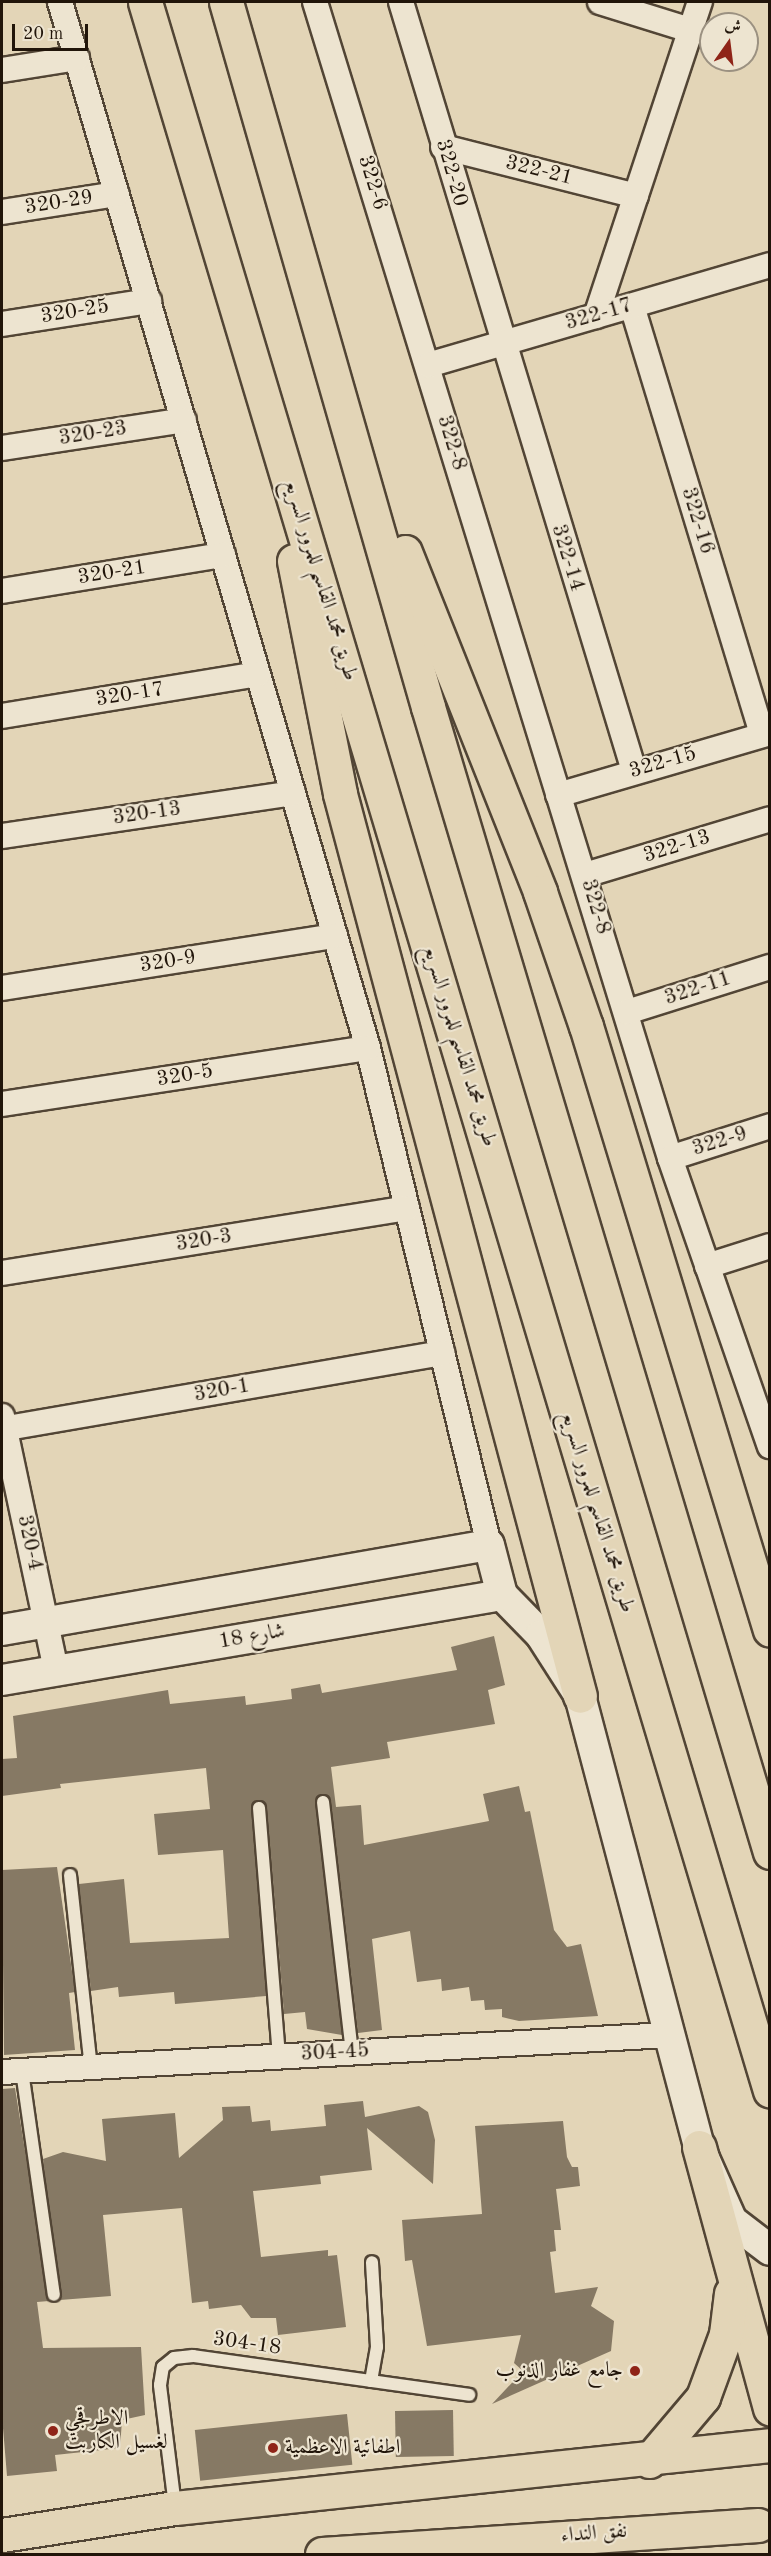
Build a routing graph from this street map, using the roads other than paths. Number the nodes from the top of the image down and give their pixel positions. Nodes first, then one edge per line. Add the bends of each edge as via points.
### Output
1 (60, 2) edge
2 (145, 2) edge
3 (226, 2) edge
4 (315, 2) edge
5 (400, 2) edge
6 (600, 2) edge
7 (699, 2) edge
8 (690, 30) junction
9 (77, 58) junction
10 (2, 70) edge
11 (443, 147) junction
12 (117, 194) junction
13 (636, 195) junction
14 (2, 212) edge
15 (768, 270) edge
16 (149, 301) junction
17 (632, 306) junction
18 (596, 316) junction
19 (2, 324) edge
20 (501, 344) junction
21 (428, 365) junction
22 (257, 374) junction
23 (338, 378) junction
24 (184, 420) junction
25 (2, 448) edge
26 (223, 555) junction
27 (2, 591) edge
28 (258, 674) junction
29 (2, 716) edge
30 (766, 734) edge
31 (634, 771) junction
32 (293, 793) junction
33 (558, 795) junction
34 (770, 819) edge
35 (2, 836) edge
36 (585, 875) junction
37 (335, 936) junction
38 (770, 967) edge
39 (2, 988) edge
40 (627, 1012) junction
41 (368, 1048) junction
42 (2, 1104) edge
43 (770, 1126) edge
44 (670, 1158) junction
45 (407, 1208) junction
46 (770, 1246) edge
47 (707, 1266) junction
48 (2, 1273) edge
49 (442, 1353) junction
50 (2, 1425) edge
51 (770, 1446) edge
52 (489, 1545) junction
53 (502, 1595) junction
54 (45, 1622) junction
55 (2, 1630) edge
56 (770, 1630) edge
57 (56, 1670) junction
58 (2, 1680) edge
59 (580, 1696) junction
60 (323, 1802) dead end
61 (259, 1808) dead end
62 (770, 1852) edge
63 (70, 1875) dead end
64 (669, 2035) junction
65 (352, 2053) junction
66 (279, 2056) junction
67 (91, 2067) junction
68 (12, 2072) edge
69 (770, 2091) edge
70 (699, 2147) junction
71 (770, 2250) edge
72 (372, 2262) dead end
73 (730, 2267) junction
74 (54, 2295) dead end
75 (371, 2381) junction
76 (469, 2395) dead end
77 (770, 2409) edge
78 (770, 2445) edge
79 (649, 2461) junction
80 (175, 2508) junction
81 (758, 2525) dead end
82 (2, 2535) edge
83 (322, 2554) edge

1 - 9 street
2 - 22 main road, طريق محمد القاسم للمرور السريع
3 - 23 main road
4 - 21 street, 322-6
5 - 11 street, 322-20
6 - 8 street
7 - 8 street
8 - 13 street
9 - 10 street
9 - 12 street
11 - 13 street, 322-21
11 - 20 street, 322-20
12 - 14 street, 320-29
12 - 16 street
13 - 18 street
15 - 17 street, 322-17
16 - 19 street, 320-25
16 - 24 street
17 - 18 street, 322-17
17 - 30 street, 322-16
18 - 20 street, 322-17
20 - 21 street, 322-17
20 - 31 street, 322-14
21 - 33 street, 322-8
22 - 59 main road via 340,794
22 - 69 main road, طريق محمد القاسم للمرور السريع
23 - 56 main road via 548,915
23 - 62 main road via 428,707
24 - 25 street, 320-23
24 - 26 street
26 - 27 street, 320-21
26 - 28 street
28 - 29 street, 320-17
28 - 32 street
30 - 31 street, 322-15
31 - 33 street, 322-15
32 - 35 street, 320-13
32 - 37 street
33 - 36 street, 322-8
34 - 36 street, 322-13
36 - 40 street, 322-8
37 - 39 street, 320-9
37 - 41 street
38 - 40 street, 322-11
40 - 44 street, 322-8
41 - 42 street, 320-5
41 - 45 street
43 - 44 street, 322-9
44 - 47 street, 322-8
45 - 48 street, 320-3
45 - 49 street
46 - 47 street
47 - 51 street, 322-8
49 - 50 street, 320-1
49 - 52 street
50 - 54 street, 320-4
52 - 53 street
52 - 54 street
53 - 57 street, شارع 18
53 - 59 street via 541,1635
54 - 55 street
54 - 57 street, 320-4
57 - 58 street, شارع 18
59 - 64 street
60 - 65 lane
61 - 66 lane
63 - 67 lane
64 - 65 street, 304-45
64 - 70 street
65 - 66 street, 304-45
66 - 67 street, 304-45
67 - 68 street, 304-45
68 - 74 lane
70 - 71 street via 732,2221
70 - 73 main road
72 - 75 lane via 377,2347
73 - 77 main road
73 - 79 main road via 731,2301 717,2366 688,2421
75 - 76 lane, 304-18
75 - 80 lane, 304-18 via 193,2356 168,2361 160,2385
78 - 79 main road
79 - 80 main road
80 - 82 main road
81 - 83 main road, نفق النداء

